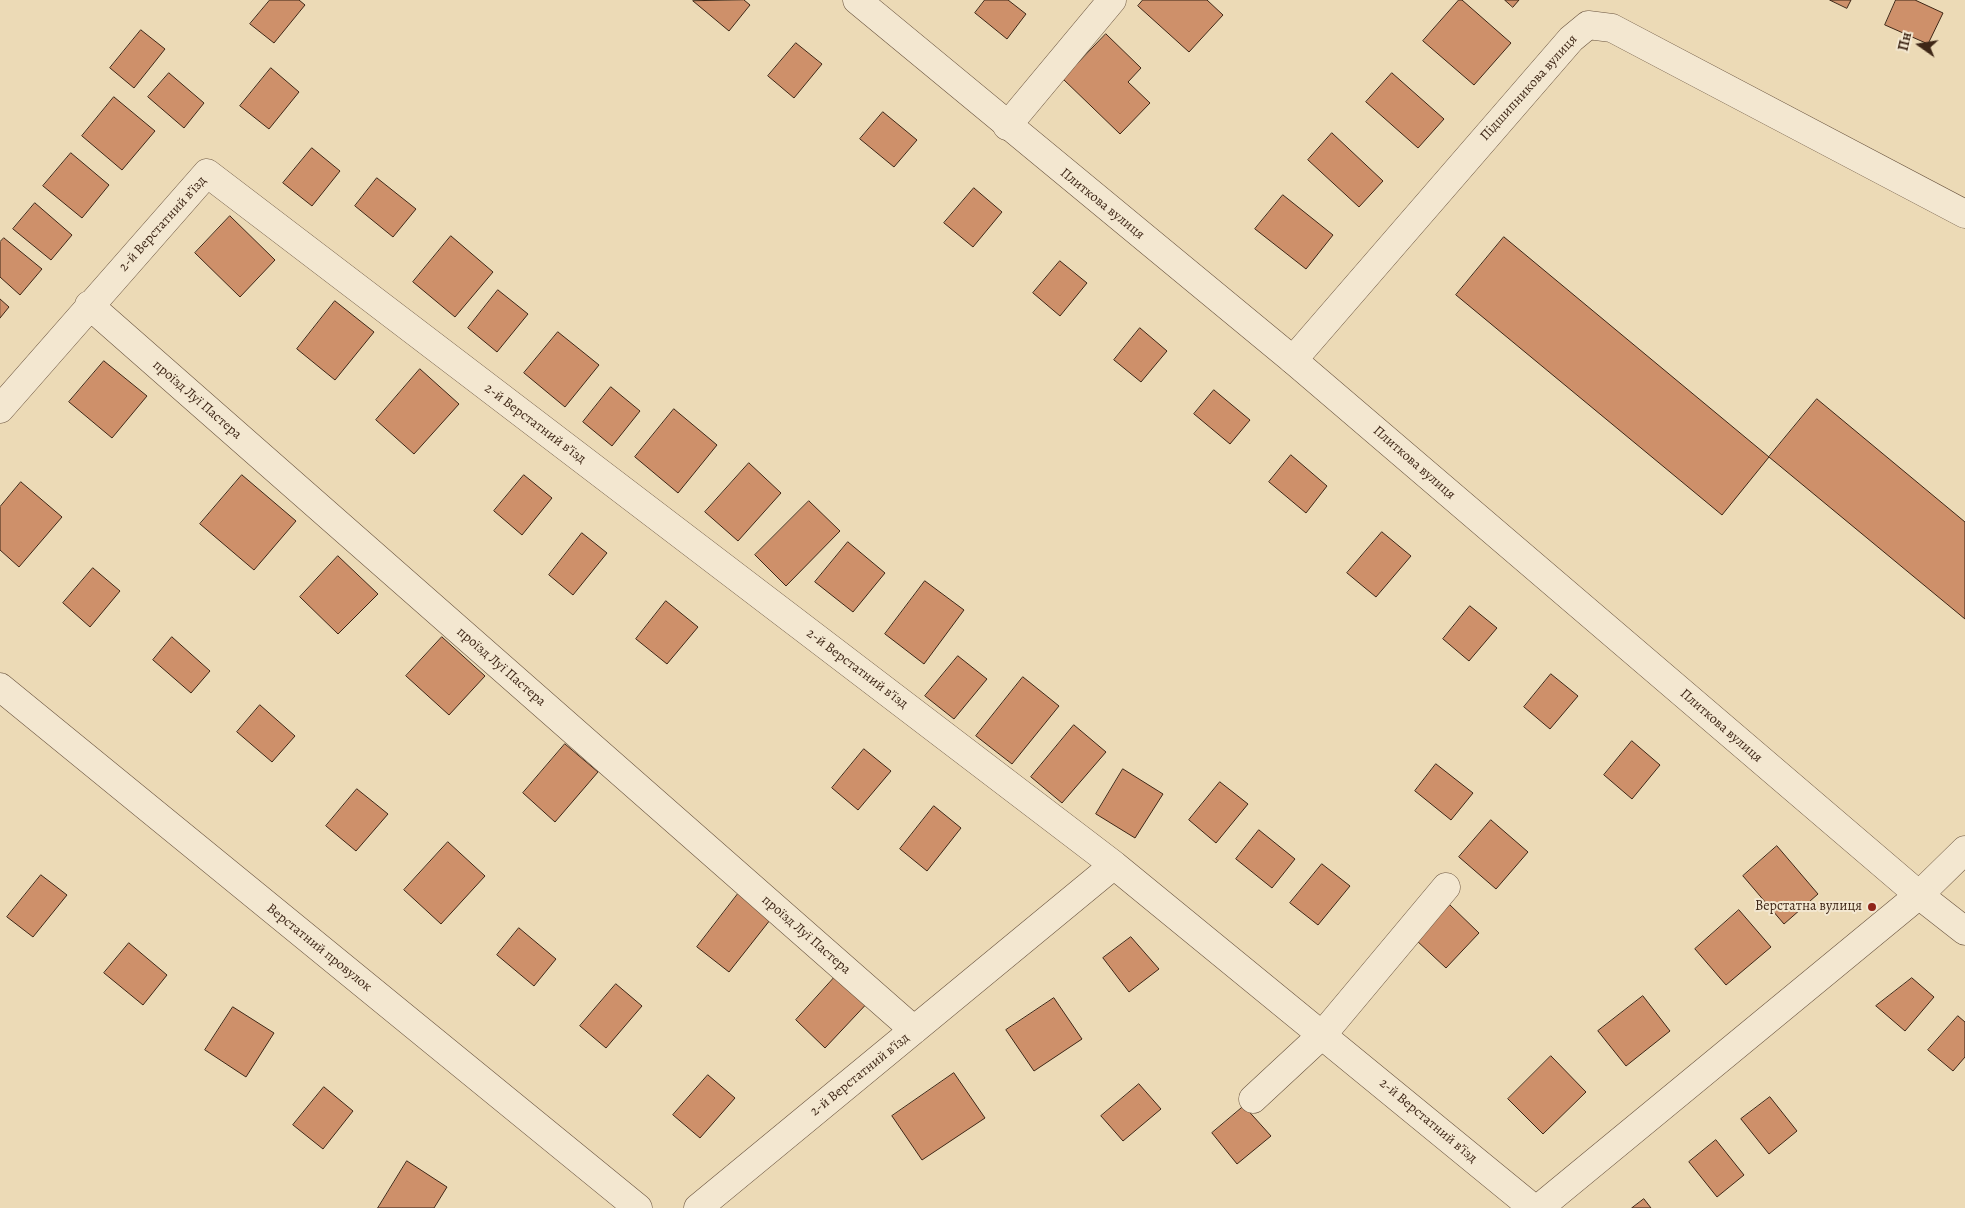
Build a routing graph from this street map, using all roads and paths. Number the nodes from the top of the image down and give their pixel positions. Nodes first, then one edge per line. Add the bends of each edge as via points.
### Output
1 (857, 0) edge
2 (1112, 0) edge
3 (1007, 126) junction
4 (1965, 214) edge
5 (89, 305) junction
6 (1293, 360) junction
7 (0, 409) edge
8 (0, 687) edge
9 (1965, 850) edge
10 (1114, 865) junction
11 (1446, 887) dead end
12 (1919, 895) junction
13 (1965, 931) edge
14 (914, 1030) junction
15 (1323, 1034) junction
16 (1253, 1099) dead end
17 (638, 1208) edge
18 (698, 1208) edge
19 (1533, 1208) edge
20 (1539, 1208) edge

1 - 3 street, Плиткова вулиця
2 - 3 street
3 - 6 street, Плиткова вулиця
4 - 6 street, Підшипникова вулиця via 1612,28 1588,25 1571,39
5 - 7 street, 2-й Верстатний в’їзд
5 - 10 street, 2-й Верстатний в’їзд via 207,173
5 - 14 street, проїзд Луї Пастера
6 - 12 street, Плиткова вулиця
8 - 17 street, Верстатний провулок
9 - 12 street
10 - 14 street, 2-й Верстатний в’їзд
10 - 15 street, 2-й Верстатний в’їзд
11 - 15 street
12 - 13 street, Плиткова вулиця
12 - 20 street
14 - 18 street, 2-й Верстатний в’їзд
15 - 16 street
15 - 19 street, 2-й Верстатний в’їзд

